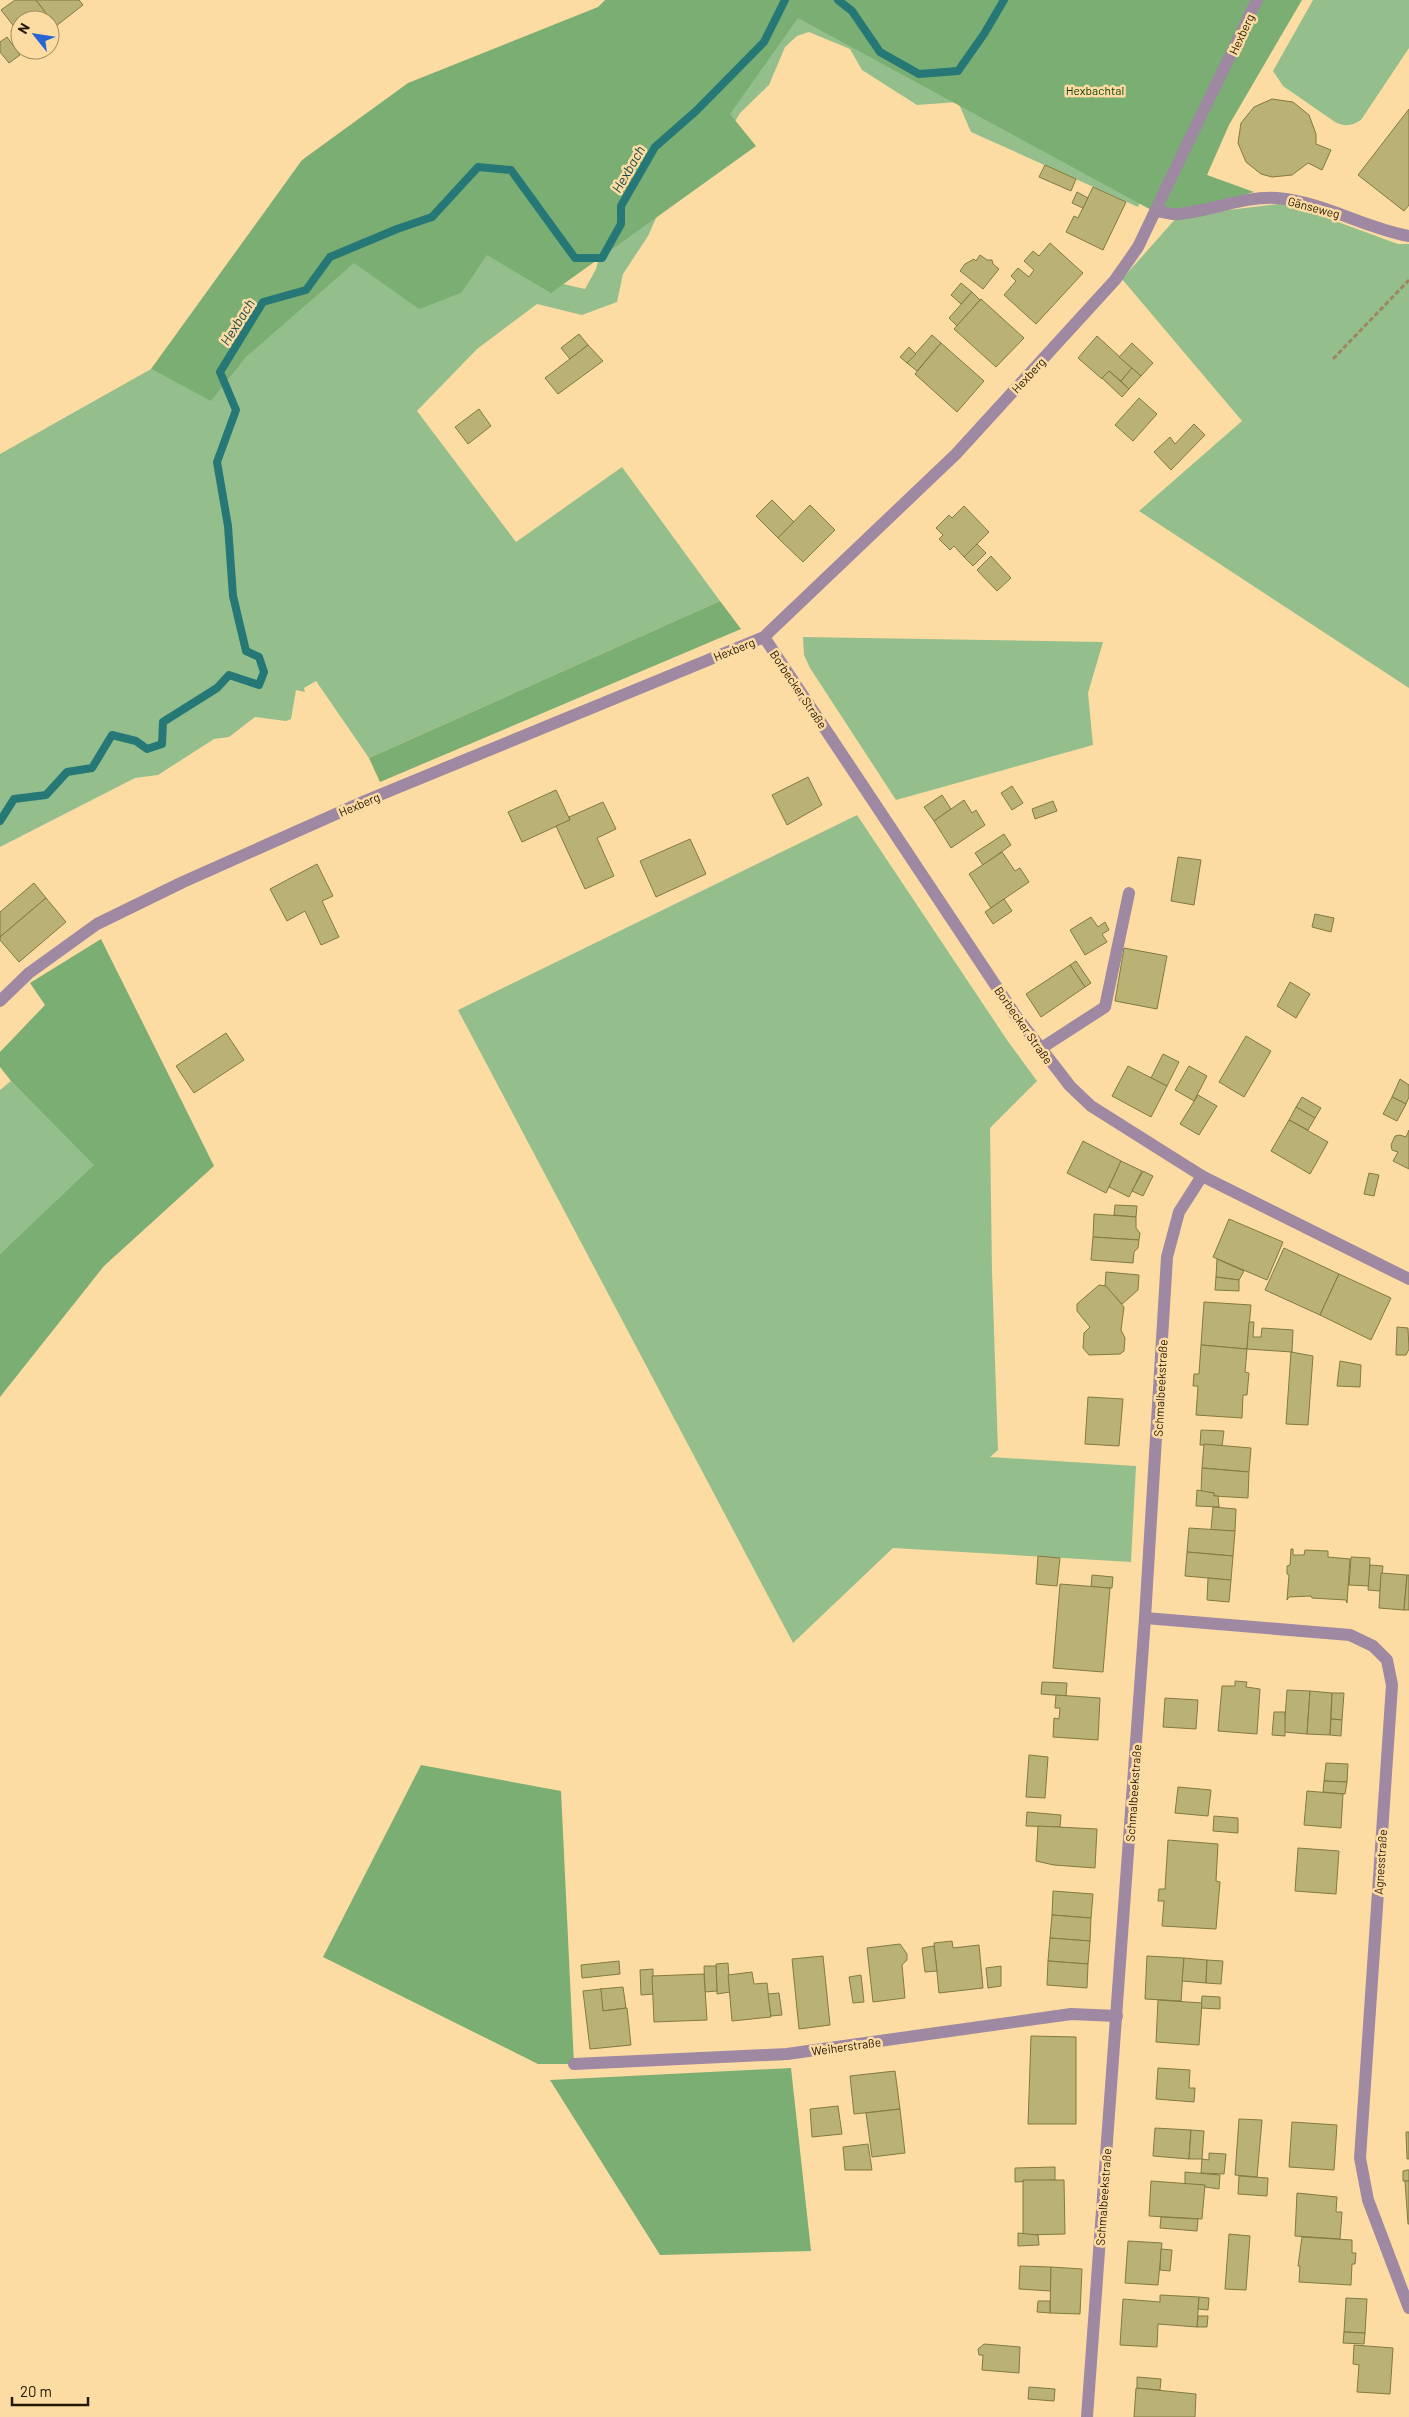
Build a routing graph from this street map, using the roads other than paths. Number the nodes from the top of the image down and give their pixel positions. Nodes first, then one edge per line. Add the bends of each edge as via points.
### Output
1 (1257, 0) edge
2 (1157, 211) junction
3 (1409, 236) edge
4 (764, 637) junction
5 (1129, 893) dead end
6 (0, 1001) edge
7 (1040, 1049) junction
8 (1202, 1176) junction
9 (1409, 1279) edge
10 (1145, 1618) junction
11 (1116, 2016) junction
12 (574, 2064) dead end
13 (1409, 2308) edge
14 (1088, 2417) edge

1 - 2 street, Hexberg
2 - 3 street, Gänseweg via 1178,214 1246,200 1275,198 1314,205
2 - 4 street, Hexberg via 1115,280 956,454
4 - 6 street, Hexberg via 365,801 183,882 96,924 29,973
4 - 7 street, Borbecker Straße
5 - 7 street via 1105,1007
7 - 8 street, Borbecker Straße via 1091,1106
8 - 9 street, Borbecker Straße
8 - 10 street, Schmalbeekstraße via 1179,1212 1167,1257
10 - 11 street, Schmalbeekstraße
10 - 13 street, Agnesstraße via 1350,1635 1373,1646 1387,1660 1392,1685 1360,2158 1368,2200
11 - 12 street, Weiherstraße via 1071,2014 787,2054
11 - 14 street, Schmalbeekstraße

